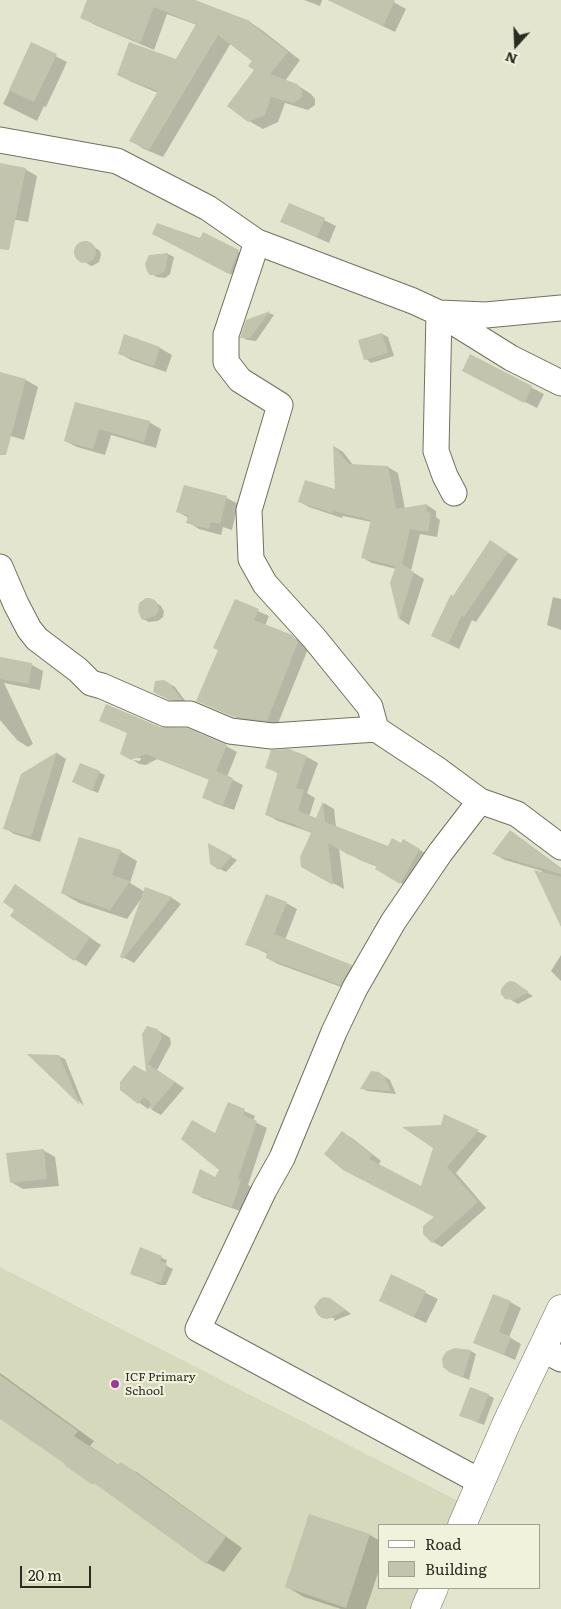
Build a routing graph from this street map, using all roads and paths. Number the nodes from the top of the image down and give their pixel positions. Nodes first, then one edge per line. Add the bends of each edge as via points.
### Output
1 (0, 140) edge
2 (258, 242) junction
3 (561, 308) edge
4 (439, 313) junction
5 (561, 383) edge
6 (454, 493) dead end
7 (0, 567) edge
8 (376, 729) junction
9 (480, 801) junction
10 (561, 847) edge
11 (561, 1309) edge
12 (552, 1354) edge
13 (481, 1482) junction
14 (462, 1524) edge
15 (434, 1589) edge
16 (425, 1609) edge

1 - 2 street via 116,161 208,208
2 - 4 street
2 - 8 street via 226,336 226,362 240,380 280,405 249,510 250,560 265,584 370,707
3 - 4 street via 486,316
4 - 5 street via 511,358
4 - 6 street via 436,451
7 - 8 street via 29,629 92,683 166,714 190,714 230,731 272,736
8 - 9 street
9 - 10 street via 517,814
9 - 13 street via 393,922 355,988 282,1158 198,1329
11 - 12 street
12 - 13 street via 507,1422
13 - 14 street
15 - 16 street

